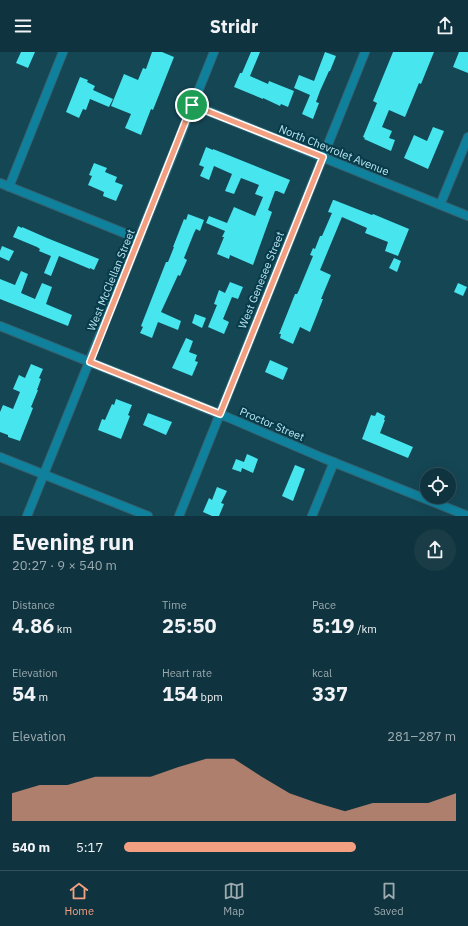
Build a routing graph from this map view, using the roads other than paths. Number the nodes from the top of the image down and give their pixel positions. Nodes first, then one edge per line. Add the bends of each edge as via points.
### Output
1 (63, 52) edge
2 (214, 52) edge
3 (365, 52) edge
4 (192, 105) junction
5 (468, 137) edge
6 (323, 157) junction
7 (0, 183) edge
8 (9, 187) junction
9 (440, 205) junction
10 (468, 216) edge
11 (139, 239) junction
12 (0, 326) edge
13 (90, 362) junction
14 (220, 414) junction
15 (0, 457) edge
16 (334, 462) junction
17 (44, 474) junction
18 (28, 516) edge
19 (148, 516) edge
20 (179, 516) edge
21 (312, 516) edge
22 (468, 516) edge

1 - 8 street
2 - 4 street, West McClellan Street
3 - 6 street, West Genesee Street
4 - 6 street, North Chevrolet Avenue
4 - 11 street, West McClellan Street
5 - 9 street
6 - 9 street, North Chevrolet Avenue
6 - 14 street, West Genesee Street
7 - 8 street
8 - 11 street
9 - 10 street, North Chevrolet Avenue
11 - 13 street, West McClellan Street
12 - 13 street, Proctor Street
13 - 14 street, Proctor Street
13 - 17 street, West McClellan Street
14 - 16 street, Proctor Street
14 - 20 street, West Genesee Street
15 - 17 street
16 - 21 street
16 - 22 street, Proctor Street
17 - 18 street, West McClellan Street
17 - 19 street

